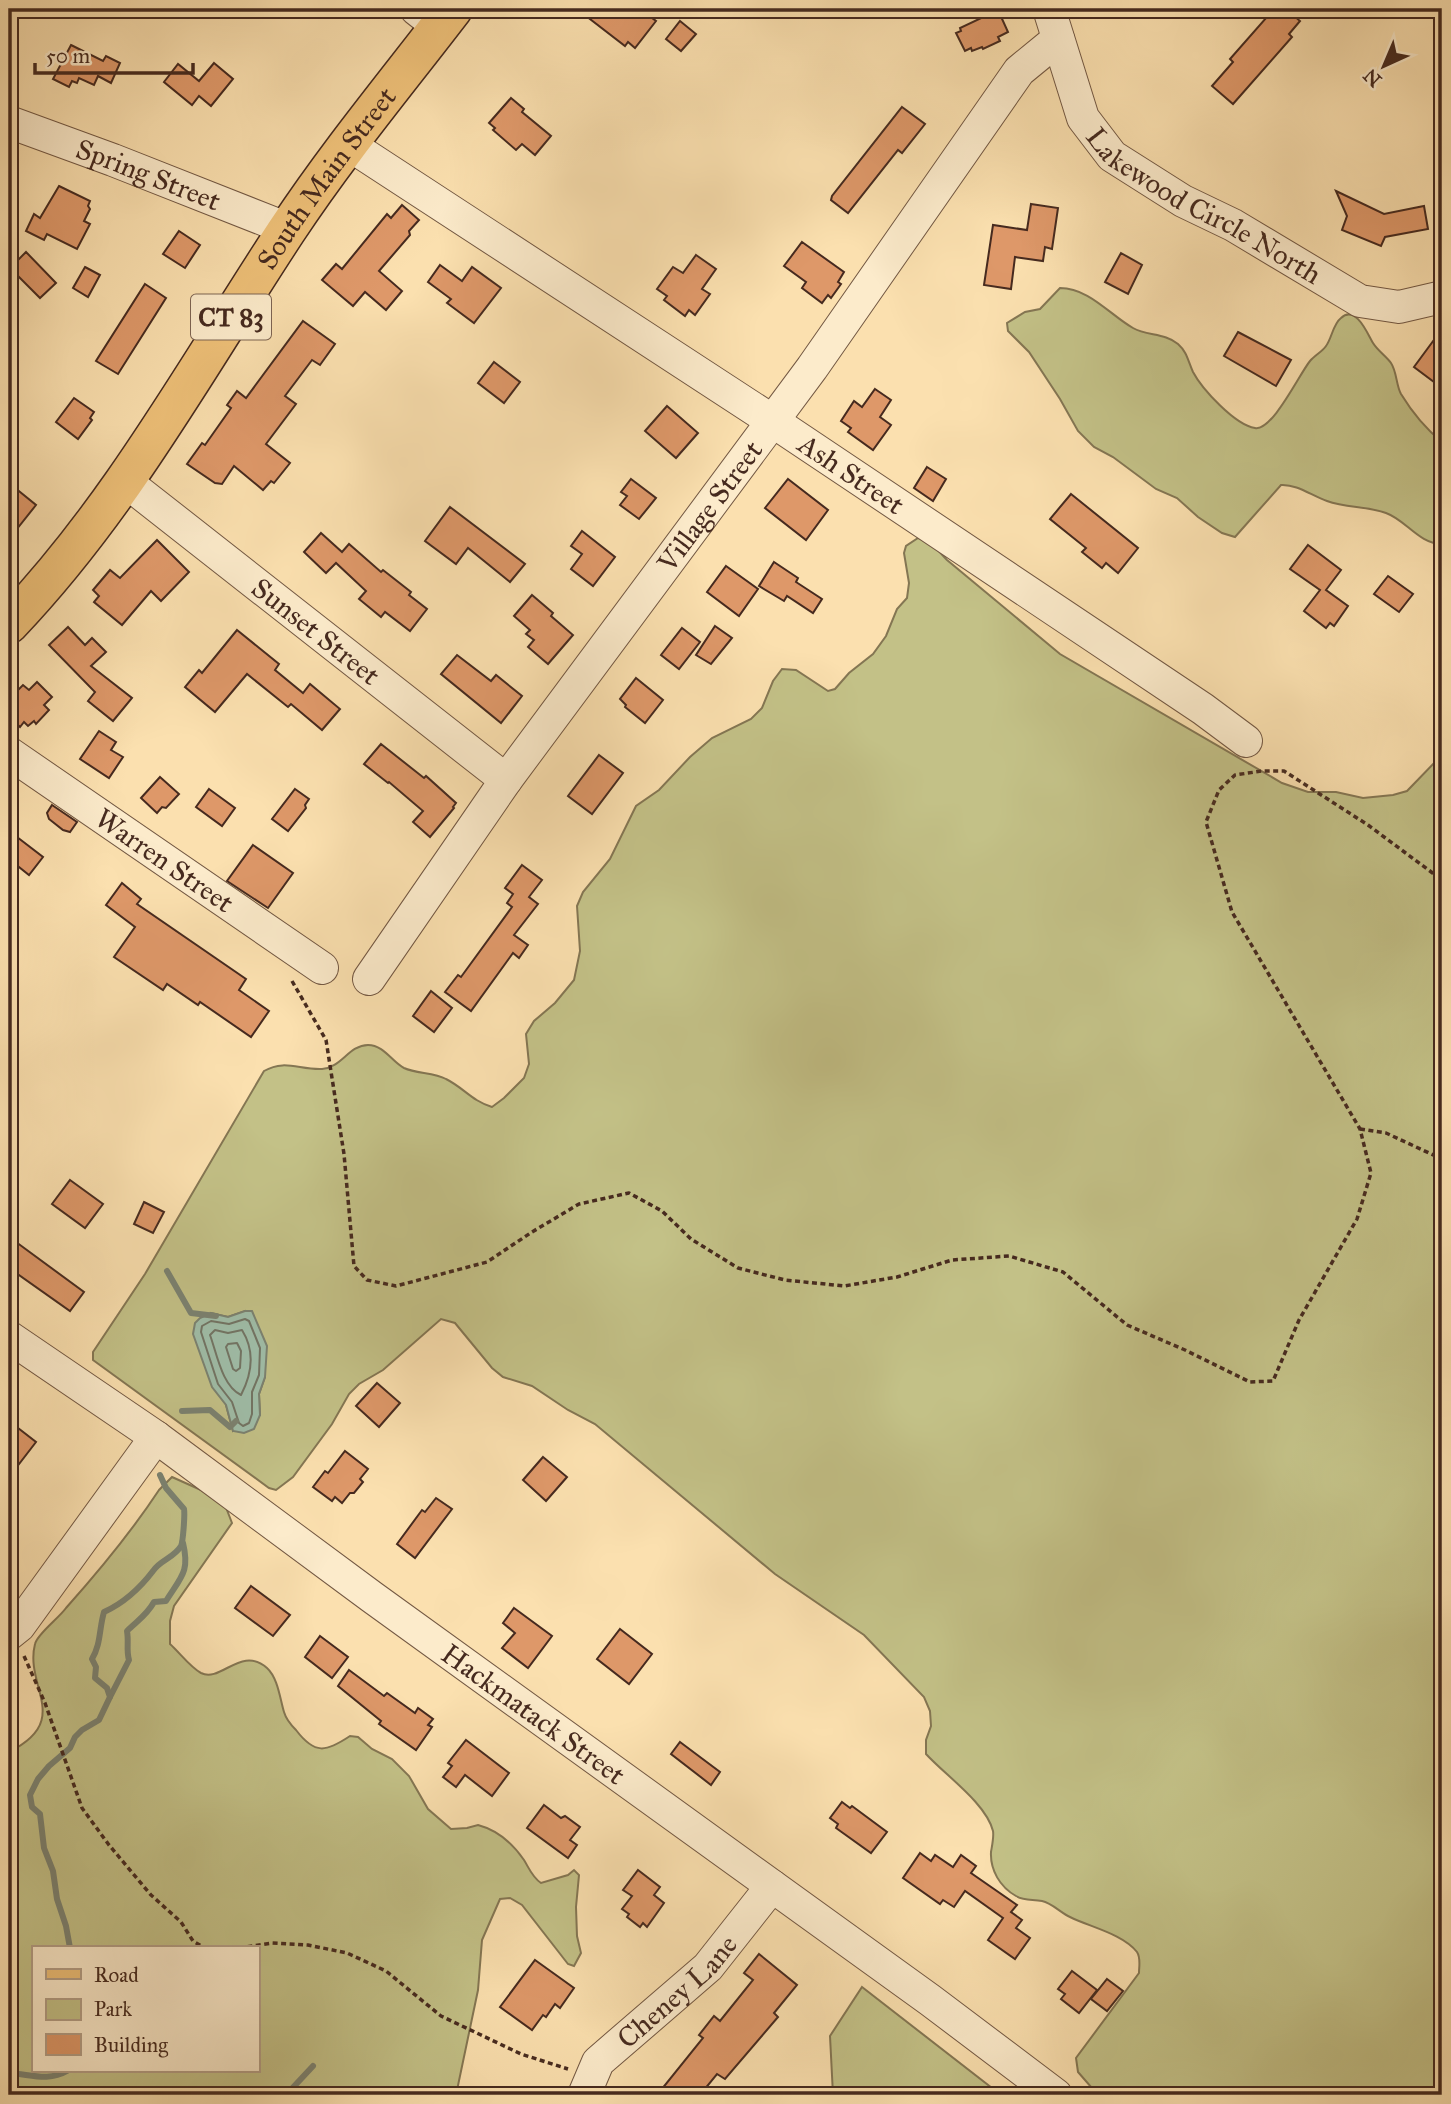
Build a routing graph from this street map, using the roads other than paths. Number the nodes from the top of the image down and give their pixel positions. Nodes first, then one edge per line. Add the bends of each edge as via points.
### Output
1 (436, 15) edge
2 (1053, 24) edge
3 (9, 122) edge
4 (348, 144) junction
5 (288, 229) junction
6 (1442, 297) edge
7 (771, 420) junction
8 (125, 481) junction
9 (9, 624) edge
10 (1246, 741) dead end
11 (9, 753) edge
12 (506, 780) junction
13 (322, 968) dead end
14 (369, 979) dead end
15 (9, 1337) edge
16 (156, 1437) junction
17 (9, 1633) edge
18 (772, 1886) junction
19 (589, 2084) edge
20 (1056, 2095) edge

1 - 4 main road, South Main Street / CT 83
2 - 6 street, Lakewood Circle North via 1083,118 1112,156 1360,301 1399,307
2 - 7 street, Village Street
3 - 5 street, Spring Street
4 - 5 main road, South Main Street / CT 83
4 - 7 street, Ash Street
5 - 8 main road, South Main Street / CT 83
7 - 10 street, Ash Street
7 - 12 street, Village Street
8 - 9 main road, South Main Street / CT 83 via 51,578
8 - 12 street, Sunset Street
11 - 13 street, Warren Street
12 - 14 street, Village Street
15 - 16 street, Hackmatack Street
16 - 17 street via 19,1626
16 - 18 street, Hackmatack Street
18 - 19 street, Cheney Lane via 708,1967 598,2062
18 - 20 street, Hackmatack Street

